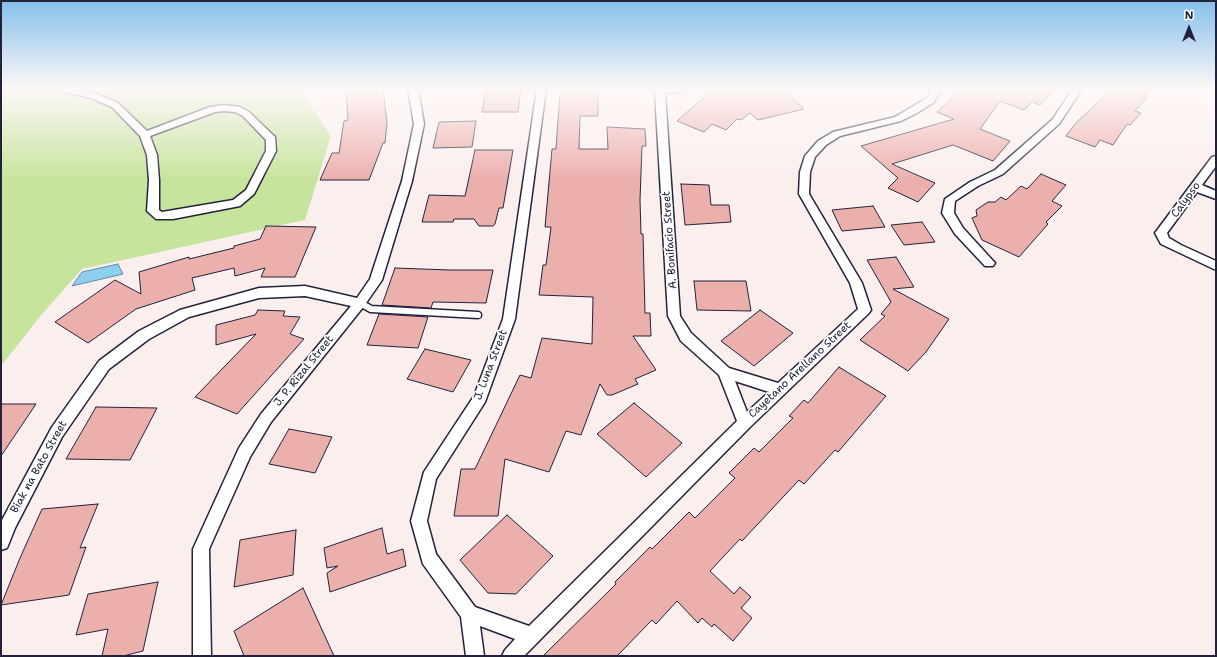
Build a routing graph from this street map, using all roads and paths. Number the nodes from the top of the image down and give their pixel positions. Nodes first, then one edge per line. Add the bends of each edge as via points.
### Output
1 (130, 120) edge
2 (186, 120) edge
3 (252, 120) edge
4 (418, 120) edge
5 (537, 120) edge
6 (661, 120) edge
7 (895, 120) edge
8 (1057, 120) edge
9 (146, 135) junction
10 (1216, 159) edge
11 (1196, 187) junction
12 (1216, 195) edge
13 (989, 264) dead end
14 (1216, 266) edge
15 (360, 303) junction
16 (478, 315) dead end
17 (724, 372) junction
18 (779, 389) junction
19 (744, 423) junction
20 (1, 542) edge
21 (469, 614) junction
22 (532, 636) junction
23 (202, 656) edge
24 (475, 656) edge
25 (511, 656) edge

1 - 9 street
2 - 9 street
3 - 9 street via 271,139 271,150 250,192 236,203 173,215 160,216 153,211 152,155
4 - 15 street, J. P. Rizal Street via 407,181 376,280
5 - 21 street, J. Luna Street via 509,319 480,398 429,477 419,521 429,558
6 - 17 street, A. Bonifacio Street via 674,316 686,337
7 - 18 street, Cayetano Arellano Street via 837,134 822,143 810,156 805,172 804,194 856,283 865,310
8 - 13 street via 999,172 950,199 948,213 959,231
10 - 11 street, Calypso
11 - 12 street
11 - 14 street, Calypso via 1162,233 1165,241
15 - 16 lane via 370,309
15 - 20 street, Biak na Bato Street via 305,291 259,292 185,313 144,335 104,365 57,432
15 - 23 street, J. P. Rizal Street via 266,418 244,453 204,542 201,549
17 - 18 street, A. Bonifacio Street
17 - 19 street, A. Bonifacio Street
18 - 19 street, Cayetano Arellano Street
19 - 22 street, Cayetano Arellano Street
21 - 22 street
21 - 24 street, J. Luna Street
22 - 25 street, Cayetano Arellano Street

